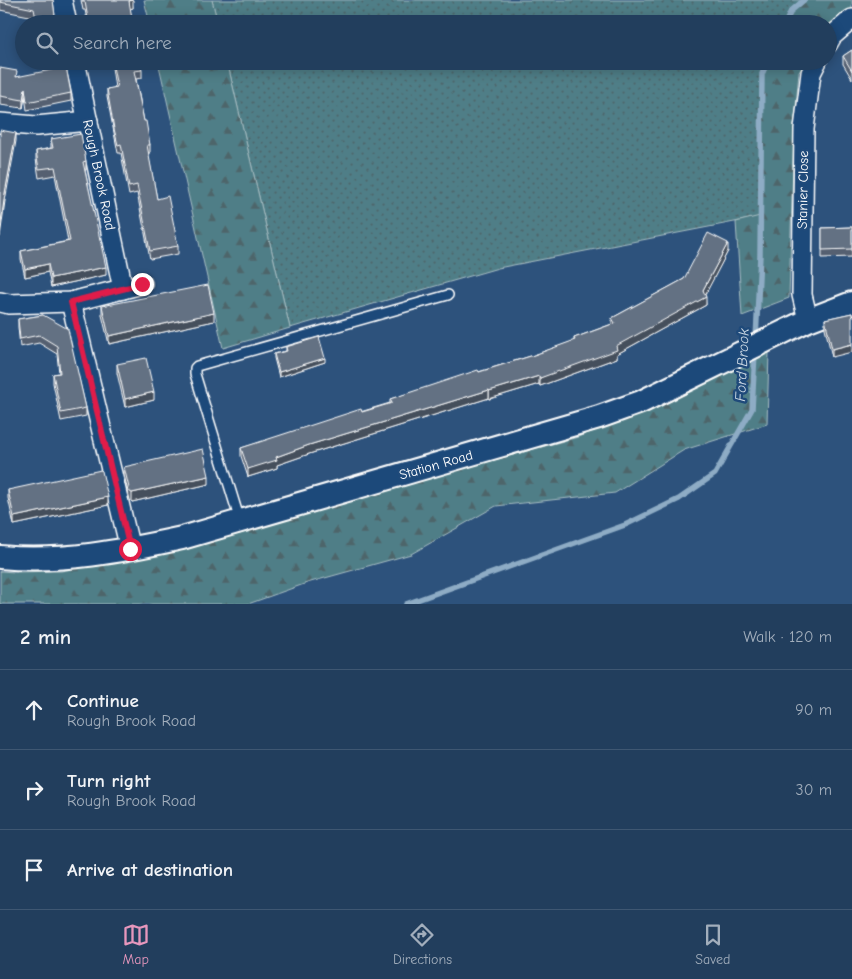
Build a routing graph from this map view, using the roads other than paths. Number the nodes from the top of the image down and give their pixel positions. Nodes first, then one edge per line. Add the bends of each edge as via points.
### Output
1 (62, 0) edge
2 (65, 15) edge
3 (852, 19) edge
4 (837, 32) edge
5 (77, 70) edge
6 (812, 70) edge
7 (88, 121) junction
8 (0, 123) edge
9 (142, 284) dead end
10 (123, 289) junction
11 (448, 295) dead end
12 (71, 302) junction
13 (5, 303) edge
14 (852, 303) edge
15 (808, 320) junction
16 (240, 521) junction
17 (130, 549) junction
18 (0, 557) edge

1 - 2 street
3 - 4 street
5 - 7 street, Rough Brook Road
6 - 15 street, Stanier Close via 804,129 802,295
7 - 8 street via 36,126
7 - 10 street, Rough Brook Road
9 - 10 street
10 - 12 street
11 - 16 lane via 195,368
12 - 13 street
12 - 17 street
14 - 15 street, Station Road
15 - 16 street, Station Road via 641,402 599,417
16 - 17 street, Station Road
17 - 18 street, Station Road via 45,559

